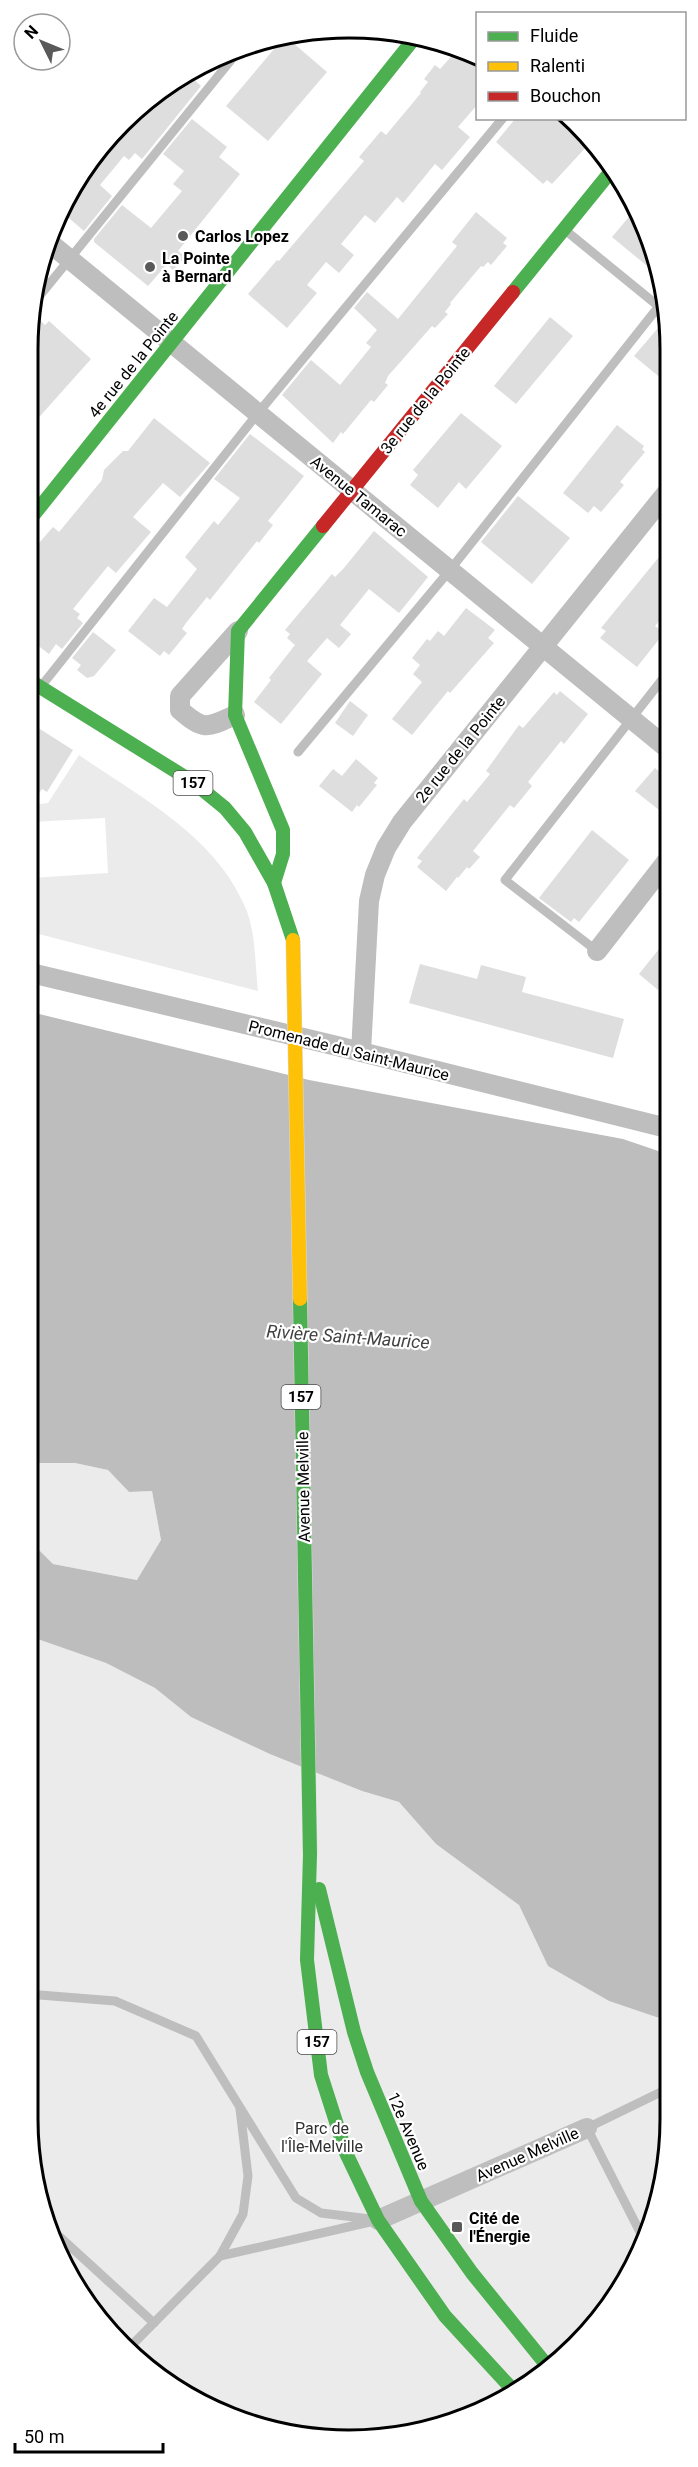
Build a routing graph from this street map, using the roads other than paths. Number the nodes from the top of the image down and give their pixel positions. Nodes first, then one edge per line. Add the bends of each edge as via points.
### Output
1 (411, 43) edge
2 (230, 61) edge
3 (501, 120) edge
4 (608, 175) edge
5 (564, 229) junction
6 (55, 247) edge
7 (69, 259) junction
8 (42, 292) edge
9 (658, 305) edge
10 (658, 307) edge
11 (172, 343) junction
12 (258, 413) junction
13 (352, 490) junction
14 (660, 501) edge
15 (38, 510) edge
16 (450, 570) junction
17 (238, 631) junction
18 (543, 646) junction
19 (660, 681) edge
20 (38, 683) edge
21 (38, 686) edge
22 (235, 715) junction
23 (630, 717) junction
24 (660, 741) edge
25 (298, 752) dead end
26 (660, 870) edge
27 (274, 883) junction
28 (597, 951) joint
29 (38, 975) edge
30 (361, 1052) junction
31 (660, 1126) edge
32 (310, 1854) junction
33 (38, 1995) edge
34 (367, 2072) joint
35 (660, 2092) edge
36 (239, 2106) junction
37 (586, 2128) junction
38 (421, 2201) junction
39 (378, 2220) junction
40 (639, 2231) edge
41 (61, 2237) edge
42 (220, 2256) junction
43 (154, 2323) junction
44 (134, 2343) edge
45 (543, 2361) edge
46 (509, 2385) edge

1 - 11 main road, 4e rue de la Pointe
2 - 7 lane
3 - 12 lane
4 - 5 main road, 3e rue de la Pointe
5 - 9 lane
5 - 13 main road, 3e rue de la Pointe
6 - 7 street, Avenue Tamarac
7 - 8 lane
7 - 11 street, Avenue Tamarac
10 - 16 lane
11 - 12 street, Avenue Tamarac
11 - 15 main road, 4e rue de la Pointe
12 - 13 street, Avenue Tamarac
12 - 20 lane
13 - 16 street, Avenue Tamarac
13 - 17 main road, 3e rue de la Pointe
14 - 18 street, 2e rue de la Pointe
16 - 18 street, Avenue Tamarac
16 - 25 lane
17 - 22 main road
17 - 22 street, 3e rue de la Pointe via 180,696 180,710 196,725 210,727
18 - 23 street, Avenue Tamarac
18 - 30 street, 2e rue de la Pointe via 402,822 386,848 369,901
19 - 23 lane
21 - 27 main road, 157 via 192,782 225,808 246,832
22 - 27 main road via 283,830 283,854
23 - 24 street, Avenue Tamarac
23 - 28 lane via 505,880
26 - 28 street
27 - 32 main road, Avenue Melville / 157, bridge via 293,940
29 - 30 street, Promenade du Saint-Maurice
30 - 31 street, Promenade du Saint-Maurice
32 - 34 main road, Avenue Melville / 157
32 - 39 main road, Avenue Melville / 157 via 307,1960 321,2075 345,2153
33 - 36 lane via 115,2001 196,2036
34 - 38 main road, 12e Avenue / 157
35 - 37 lane
36 - 39 lane via 296,2198 321,2213
36 - 42 lane via 247,2186 243,2214
37 - 38 street, Avenue Melville
37 - 40 lane, Avenue Melville
38 - 39 street, Avenue Melville
38 - 45 main road, 157 via 471,2273
39 - 42 lane
39 - 46 main road, Avenue Melville / 157 via 445,2316
41 - 43 lane
42 - 43 lane
43 - 44 lane

